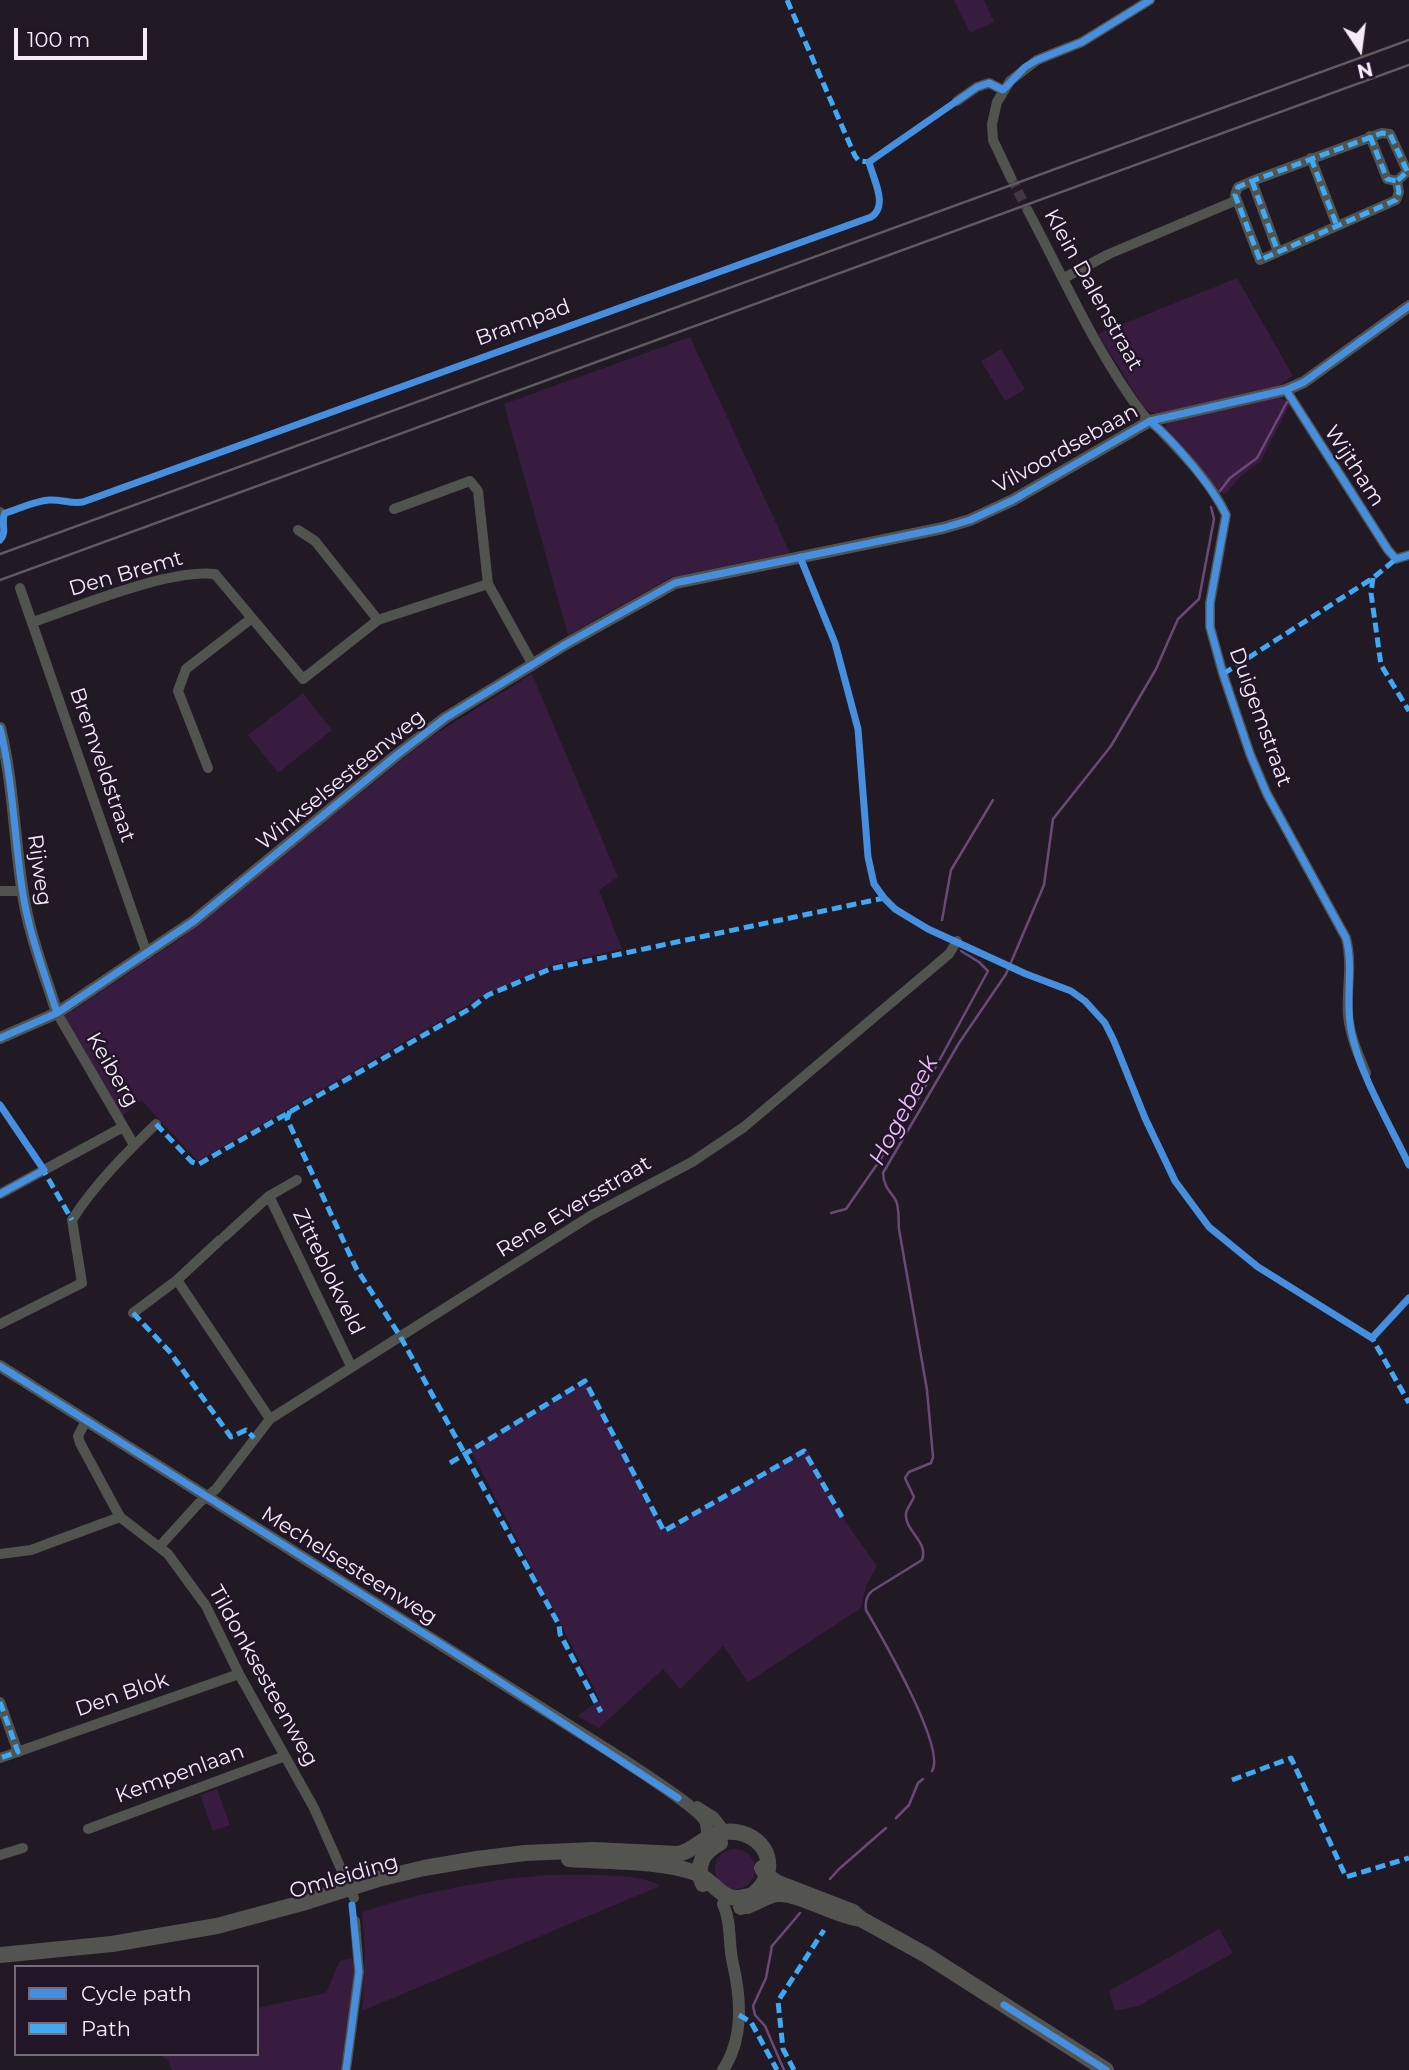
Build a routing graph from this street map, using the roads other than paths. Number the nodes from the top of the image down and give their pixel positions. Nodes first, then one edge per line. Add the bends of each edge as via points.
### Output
1 (1150, 0) edge
2 (1003, 90) junction
3 (957, 101) dead end
4 (1370, 136) junction
5 (1311, 158) junction
6 (1408, 171) edge
7 (1011, 178) tunnel mouth
8 (1252, 181) junction
9 (1397, 181) junction
10 (1237, 200) junction
11 (1028, 211) tunnel mouth
12 (1337, 226) junction
13 (1278, 252) junction
14 (1064, 278) junction
15 (1409, 306) edge
16 (1286, 390) junction
17 (1150, 421) junction
18 (394, 509) dead end
19 (298, 530) dead end
20 (1409, 555) edge
21 (800, 557) joint
22 (488, 584) junction
23 (20, 588) dead end
24 (252, 618) junction
25 (377, 620) junction
26 (33, 622) junction
27 (533, 665) junction
28 (0, 728) edge
29 (208, 768) dead end
30 (0, 891) edge
31 (22, 891) junction
32 (957, 941) dead end
33 (147, 954) junction
34 (57, 1013) junction
35 (0, 1038) edge
36 (1366, 1073) dead end
37 (156, 1124) dead end
38 (123, 1127) junction
39 (134, 1145) junction
40 (297, 1180) dead end
41 (0, 1194) edge
42 (269, 1196) junction
43 (177, 1280) junction
44 (133, 1313) dead end
45 (0, 1324) edge
46 (0, 1366) edge
47 (351, 1366) junction
48 (270, 1419) junction
49 (86, 1421) junction
50 (206, 1497) junction
51 (120, 1517) junction
52 (160, 1546) junction
53 (0, 1554) edge
54 (239, 1674) junction
55 (0, 1702) edge
56 (18, 1752) junction
57 (285, 1756) junction
58 (0, 1758) edge
59 (678, 1798) junction
60 (88, 1829) dead end
61 (725, 1832) junction
62 (708, 1845) junction
63 (23, 1848) dead end
64 (0, 1855) edge
65 (768, 1858) junction
66 (767, 1876) junction
67 (705, 1882) junction
68 (352, 1893) junction
69 (745, 1902) junction
70 (723, 1905) junction
71 (861, 1919) junction
72 (355, 1921) dead end
73 (0, 1955) edge
74 (926, 1955) junction
75 (0, 1962) edge
76 (735, 1970) junction
77 (346, 2070) edge
78 (723, 2070) edge
79 (1106, 2070) edge

1 - 2 street via 1082,41 1031,64
2 - 3 street via 982,84
2 - 7 street via 994,112 993,140
4 - 5 street
4 - 6 street via 1390,134
4 - 9 street via 1387,179
5 - 8 street
5 - 12 street
6 - 9 street
8 - 10 street via 1238,187
8 - 13 street
9 - 12 street via 1396,200
10 - 13 street via 1260,260
10 - 14 street
11 - 14 street, Klein Dalenstraat
12 - 13 street
14 - 17 street, Klein Dalenstraat via 1094,339
15 - 16 street, Vilvoordsebaan via 1304,382
16 - 17 street, Vilvoordsebaan
16 - 20 street, Wijtham via 1388,550 1396,559
17 - 21 street, Vilvoordsebaan via 970,520
17 - 36 street, Duigemstraat via 1220,502 1226,515 1210,627 1267,793 1346,938 1348,1013
18 - 22 street via 470,481 478,491
19 - 25 street via 315,541
21 - 27 street, Winkselsesteenweg via 675,583
22 - 25 street, Den Bremt
22 - 27 street
23 - 26 street, Bremveldstraat
24 - 25 street, Den Bremt via 303,679
24 - 26 street, Den Bremt via 215,574 202,573 146,584
24 - 29 street via 186,669 178,691
26 - 33 street, Bremveldstraat
27 - 33 street, Winkselsesteenweg via 436,725
28 - 31 street, Rijweg
30 - 31 street
31 - 34 street, Rijweg
32 - 47 street, Rene Eversstraat via 949,954 720,1145 592,1215
33 - 34 street, Winkselsesteenweg
34 - 35 street, Winkselsesteenweg
34 - 38 street, Keiberg
37 - 39 street, Keiberg
38 - 39 street, Keiberg
38 - 41 street
39 - 45 street, Keiberg via 72,1220 82,1283
40 - 42 street, Zitteblokveld
42 - 43 street, Zitteblokveld
42 - 47 street, Zitteblokveld
43 - 44 street, Zitteblokveld
43 - 48 street
46 - 49 street, Mechelsesteenweg
47 - 48 street, Rene Eversstraat
48 - 50 street, Rene Eversstraat
49 - 50 street, Mechelsesteenweg
49 - 51 street, Tildonksesteenweg via 78,1436 80,1443
50 - 52 street, Rene Eversstraat
50 - 59 street, Mechelsesteenweg
51 - 52 street, Tildonksesteenweg
51 - 53 street via 31,1550
52 - 54 street, Tildonksesteenweg via 206,1606
54 - 56 street, Den Blok
54 - 57 street, Tildonksesteenweg
55 - 56 street
56 - 58 street, Den Blok
57 - 60 street, Kempenlaan
57 - 68 street, Tildonksesteenweg
59 - 61 street, Mechelsesteenweg via 713,1817
59 - 62 street, Mechelsesteenweg via 704,1820
61 - 62 main road
61 - 65 main road via 743,1832 754,1838
62 - 66 main road via 745,1843 756,1852
62 - 67 main road via 700,1863
62 - 68 main road, Omleiding via 696,1857 682,1859 594,1850 502,1856 424,1868
63 - 64 street
65 - 66 main road
65 - 74 main road via 781,1878 850,1906 910,1938
66 - 69 main road
66 - 71 main road
67 - 68 main road, Omleiding via 685,1870 534,1859 436,1873
67 - 69 main road
67 - 70 main road
68 - 73 main road, Omleiding via 156,1938
68 - 75 main road, Omleiding via 266,1920 141,1947
69 - 70 main road
69 - 71 main road via 778,1894
69 - 76 street via 737,1922
70 - 76 street
71 - 74 main road
72 - 77 street via 359,1972
74 - 79 main road
76 - 78 street via 738,2025

